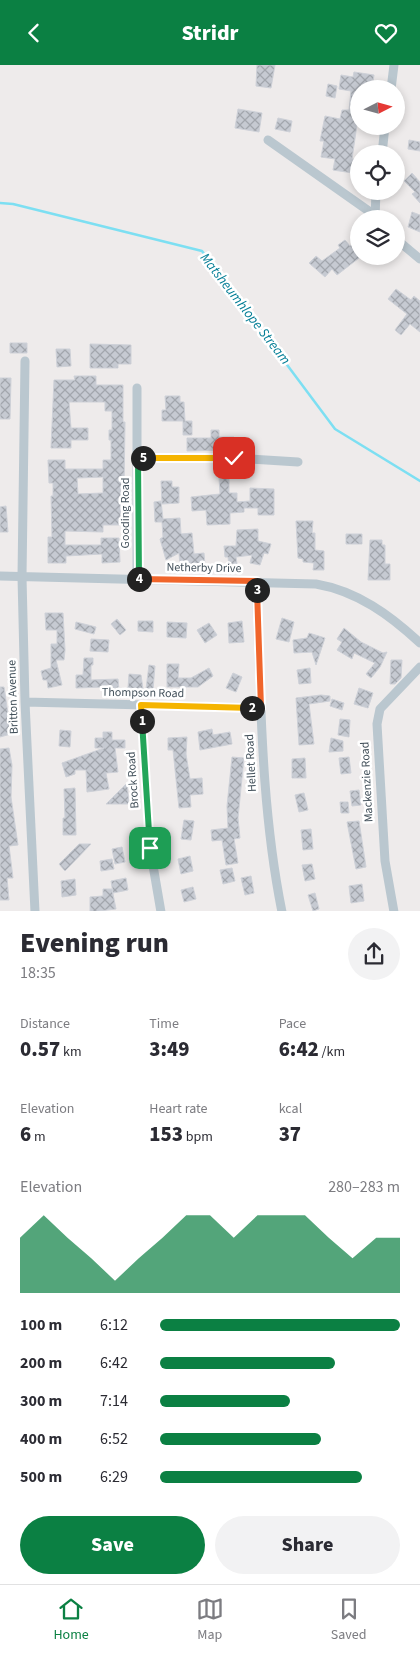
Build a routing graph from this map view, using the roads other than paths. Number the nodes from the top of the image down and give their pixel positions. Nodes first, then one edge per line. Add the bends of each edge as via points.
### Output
1 (394, 65) edge
2 (392, 80) edge
3 (268, 140) dead end
4 (366, 210) edge
5 (405, 246) edge
6 (420, 259) edge
7 (25, 361) dead end
8 (137, 388) dead end
9 (138, 458) junction
10 (298, 462) dead end
11 (0, 576) edge
12 (22, 577) junction
13 (137, 579) junction
14 (256, 581) junction
15 (420, 643) edge
16 (420, 667) edge
17 (25, 703) junction
18 (141, 705) junction
19 (261, 708) junction
20 (35, 911) edge
21 (161, 911) edge
22 (282, 911) edge
23 (394, 911) edge

1 - 2 street
3 - 4 street
5 - 6 street
7 - 12 street, Britton Avenue
8 - 9 street, Gooding Road
9 - 10 street
9 - 13 street, Gooding Road
11 - 12 street, Netherby Drive
12 - 13 street, Netherby Drive
12 - 17 street, Britton Avenue
13 - 14 street, Netherby Drive
14 - 15 street, Netherby Drive via 316,584 342,590 385,614
14 - 19 street, Hellet Road
16 - 23 street, Mackenzie Road via 380,709 377,724 385,861
17 - 18 street, Thompson Road
17 - 20 street, Britton Avenue
18 - 19 street, Thompson Road
18 - 21 street, Brock Road via 150,848
19 - 22 street, Hellet Road via 267,818

